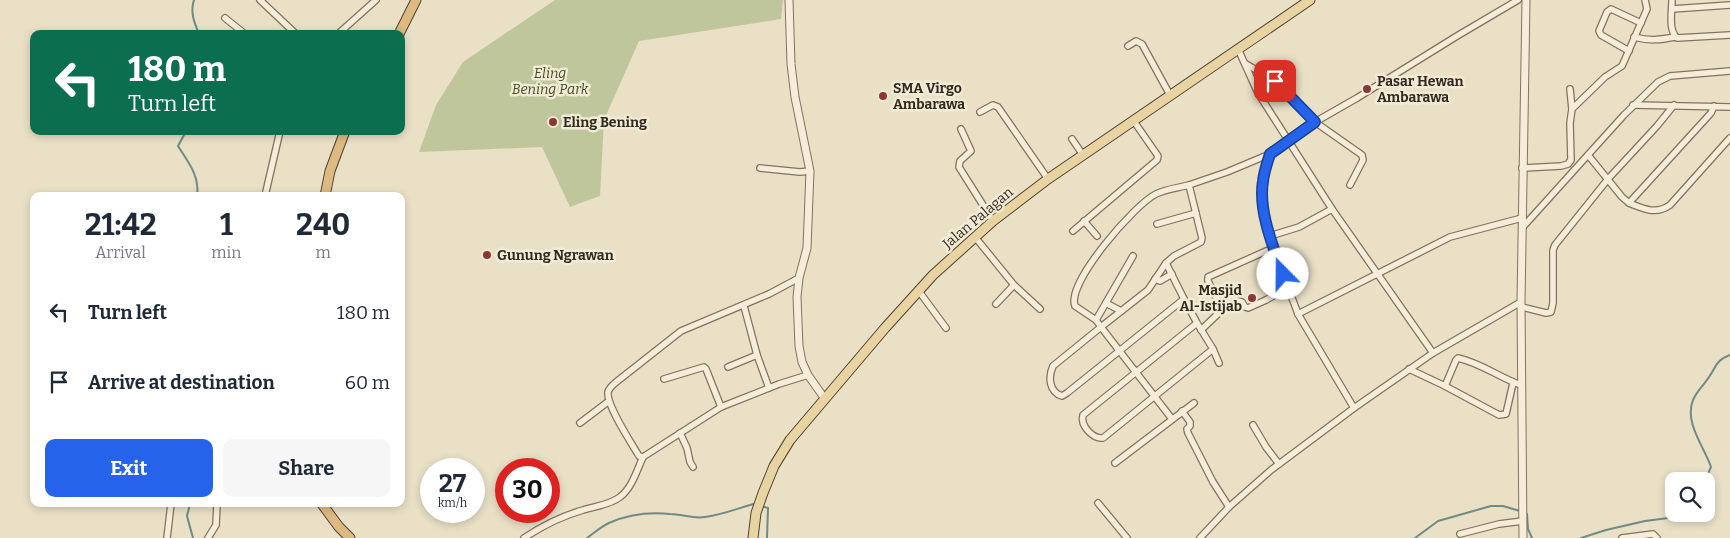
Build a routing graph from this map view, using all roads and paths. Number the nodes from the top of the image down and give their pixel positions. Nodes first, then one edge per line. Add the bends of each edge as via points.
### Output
1 (260, 0) edge
2 (376, 0) edge
3 (416, 0) edge
4 (790, 0) edge
5 (1310, 0) edge
6 (1518, 0) edge
7 (1526, 0) edge
8 (1645, 0) edge
9 (1672, 0) edge
10 (1730, 5) edge
11 (1672, 8) junction
12 (225, 18) dead end
13 (1641, 23) junction
14 (240, 30) edge
15 (292, 30) edge
16 (342, 30) edge
17 (401, 30) edge
18 (1730, 35) edge
19 (1634, 37) junction
20 (1675, 37) junction
21 (1128, 46) dead end
22 (1238, 49) junction
23 (1628, 51) junction
24 (1246, 64) junction
25 (1730, 72) edge
26 (1570, 89) dead end
27 (1170, 95) junction
28 (1633, 105) junction
29 (1674, 105) junction
30 (1714, 106) junction
31 (1730, 107) edge
32 (1572, 109) junction
33 (980, 112) dead end
34 (1134, 120) junction
35 (1315, 122) junction
36 (961, 129) dead end
37 (279, 135) edge
38 (343, 135) edge
39 (1730, 138) edge
40 (1072, 139) dead end
41 (1288, 141) junction
42 (1270, 154) junction
43 (1082, 155) junction
44 (1588, 155) junction
45 (760, 168) dead end
46 (1522, 168) junction
47 (810, 170) junction
48 (1048, 179) junction
49 (1608, 179) junction
50 (1189, 185) junction
51 (1350, 185) dead end
52 (266, 192) edge
53 (326, 192) edge
54 (1630, 203) junction
55 (1332, 209) junction
56 (1196, 213) junction
57 (1522, 218) junction
58 (993, 221) junction
59 (1084, 222) junction
60 (1157, 224) dead end
61 (1522, 228) junction
62 (1073, 231) dead end
63 (975, 236) junction
64 (1097, 236) dead end
65 (1270, 236) junction
66 (1272, 248) junction
67 (1134, 256) dead end
68 (1166, 263) junction
69 (1172, 274) junction
70 (1378, 274) junction
71 (798, 278) junction
72 (1155, 279) junction
73 (1014, 285) junction
74 (1288, 287) junction
75 (918, 290) junction
76 (1184, 299) junction
77 (1106, 303) junction
78 (996, 304) dead end
79 (1521, 304) junction
80 (744, 306) junction
81 (1040, 308) dead end
82 (1222, 310) junction
83 (1121, 311) junction
84 (1298, 314) junction
85 (1096, 320) junction
86 (1197, 323) junction
87 (1101, 327) junction
88 (946, 328) dead end
89 (1201, 330) junction
90 (1213, 349) junction
91 (1118, 350) junction
92 (1433, 353) junction
93 (757, 355) junction
94 (1219, 363) dead end
95 (728, 367) dead end
96 (1409, 369) junction
97 (1136, 374) junction
98 (808, 375) junction
99 (664, 379) dead end
100 (1513, 383) junction
101 (1445, 386) junction
102 (1521, 386) junction
103 (769, 388) junction
104 (1153, 396) junction
105 (824, 399) junction
106 (609, 401) junction
107 (1194, 403) dead end
108 (722, 407) junction
109 (1354, 408) junction
110 (1182, 411) junction
111 (1172, 419) junction
112 (580, 423) dead end
113 (1253, 425) dead end
114 (680, 434) junction
115 (643, 457) junction
116 (1116, 463) dead end
117 (1279, 464) junction
118 (693, 467) dead end
119 (1098, 503) dead end
120 (171, 507) edge
121 (217, 507) edge
122 (324, 507) edge
123 (1229, 507) junction
124 (1523, 515) junction
125 (1460, 534) dead end
126 (209, 537) edge
127 (167, 538) edge
128 (350, 538) edge
129 (524, 538) edge
130 (753, 538) edge
131 (1127, 538) edge
132 (1200, 538) edge
133 (1523, 538) edge
134 (1622, 538) edge
135 (1657, 538) edge

1 - 15 street
2 - 16 street
3 - 17 highway
4 - 47 street via 791,64
5 - 22 main road, Jalan Palagan
6 - 35 street
7 - 46 street
8 - 13 street via 1647,9
9 - 11 street
10 - 11 street
11 - 20 street
12 - 14 street
13 - 19 street
13 - 23 street via 1611,9 1607,12 1601,34
18 - 20 street
19 - 20 street via 1660,40
19 - 23 street
21 - 27 street via 1136,41 1142,44
22 - 24 street
22 - 27 main road, Jalan Palagan
23 - 32 street via 1622,66 1605,77
24 - 35 street via 1275,81
24 - 41 street via 1258,93
25 - 28 street via 1670,76 1658,82
26 - 32 street
27 - 34 main road, Jalan Palagan
28 - 29 street
28 - 44 street
29 - 30 street
29 - 49 street
30 - 31 street
30 - 54 street
32 - 46 street via 1571,160 1568,164
33 - 48 street via 993,105 998,107
34 - 43 main road, Jalan Palagan
34 - 59 street via 1158,156 1151,166
35 - 41 street
35 - 51 street via 1362,156
36 - 58 street via 972,151 958,167
37 - 52 street
38 - 53 highway
39 - 54 street via 1664,209 1659,211
40 - 43 street
41 - 42 street
41 - 55 street
42 - 50 street
42 - 65 street via 1262,200
43 - 48 main road, Jalan Palagan
44 - 49 street
44 - 61 street
45 - 47 street
46 - 57 street
47 - 71 street via 807,248
48 - 58 main road, Jalan Palagan
49 - 54 street
49 - 79 street via 1555,245 1552,310 1546,313
50 - 56 street
50 - 85 street via 1156,194 1141,204 1092,261 1074,302
55 - 65 street via 1299,227
55 - 70 street
56 - 60 street
56 - 68 street via 1201,242
57 - 61 street
57 - 70 street via 1450,237
58 - 63 main road, Jalan Palagan
59 - 62 street
59 - 64 street
61 - 79 street
63 - 73 street
63 - 75 main road, Jalan Palagan
65 - 66 street
66 - 74 street
66 - 82 street via 1208,277
67 - 77 street
68 - 69 street
68 - 72 street
69 - 72 street via 1160,281
69 - 76 street
70 - 84 street
70 - 92 street
71 - 80 street
71 - 98 street via 799,346
72 - 83 street via 1148,290
73 - 78 street
73 - 81 street
74 - 82 street via 1248,308 1240,301
74 - 84 street
75 - 88 street
75 - 105 main road, Jalan Palagan
76 - 86 street
76 - 91 street
77 - 83 street
77 - 85 street
79 - 92 street
79 - 102 street
80 - 93 street
80 - 106 street via 681,331 610,388
82 - 89 street
83 - 87 street
84 - 109 street
85 - 87 street
86 - 89 street
86 - 97 street
87 - 91 street
87 - 91 street via 1053,366 1050,378 1053,390 1062,396
89 - 90 street
90 - 94 street
90 - 104 street
91 - 97 street
92 - 96 street
93 - 95 street
93 - 103 street
96 - 101 street
96 - 109 street
97 - 104 street
97 - 104 street via 1083,415 1085,427 1099,439
98 - 103 street
98 - 105 street
99 - 108 street via 704,367
100 - 101 street via 1458,358
100 - 101 street via 1506,414 1503,415
100 - 102 street
102 - 124 street
103 - 108 street
104 - 111 street
105 - 130 main road, Jalan Palagan via 790,440 774,466 756,513
106 - 112 street
106 - 115 street via 639,456
107 - 110 street
108 - 114 street
109 - 117 street
110 - 111 street
110 - 123 street via 1190,423 1188,433
111 - 116 street
113 - 117 street
114 - 115 street
114 - 118 street
115 - 129 street via 620,498 547,524
117 - 123 street
119 - 131 street
120 - 127 street
121 - 126 street via 216,525
122 - 128 highway
123 - 132 street
124 - 125 street
124 - 133 street
134 - 135 street via 1653,534

